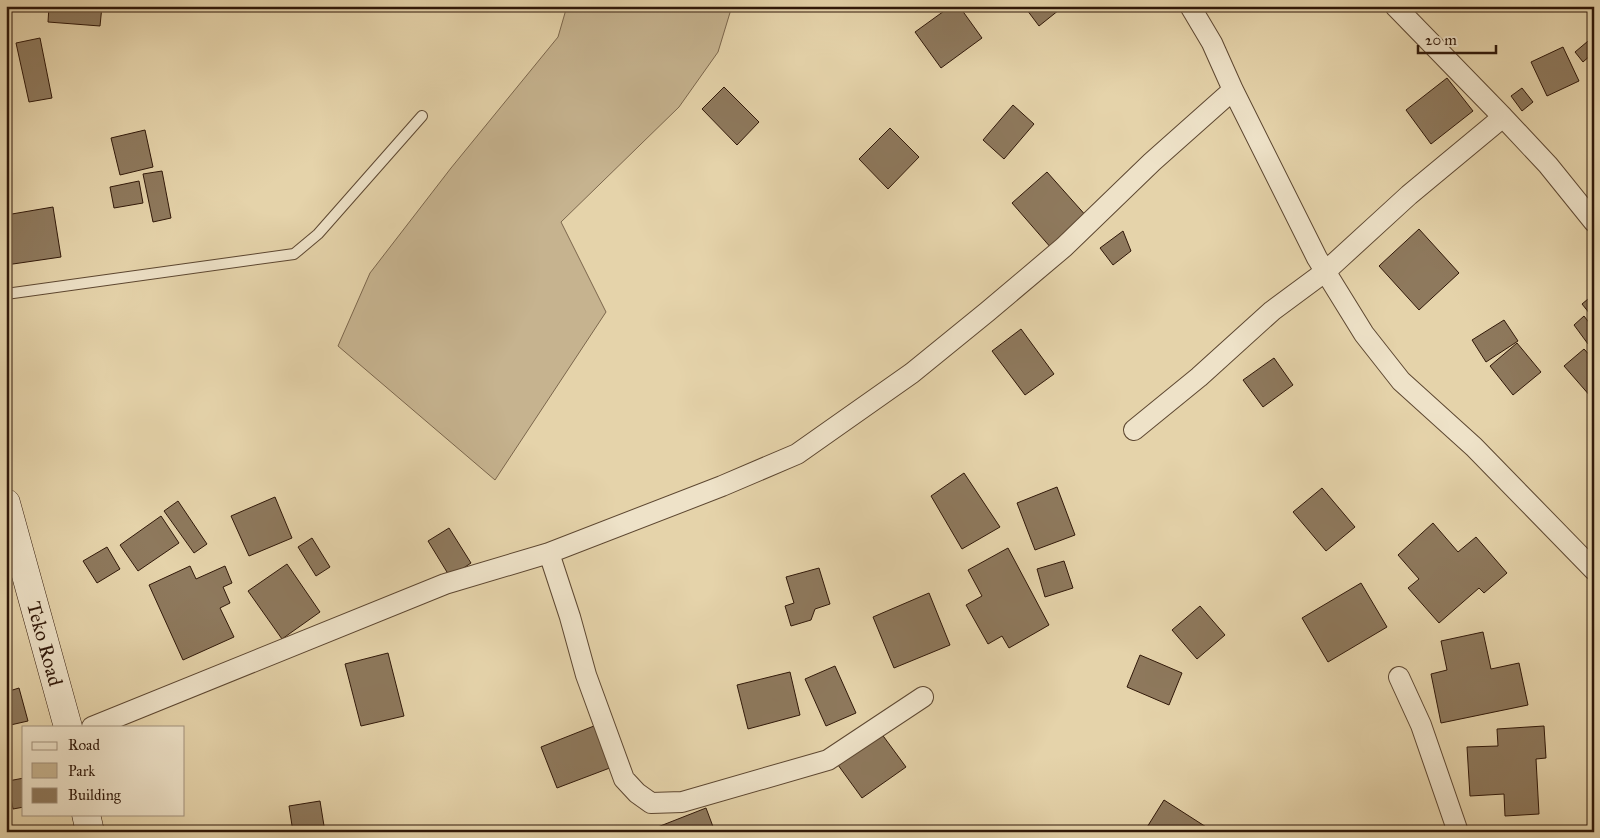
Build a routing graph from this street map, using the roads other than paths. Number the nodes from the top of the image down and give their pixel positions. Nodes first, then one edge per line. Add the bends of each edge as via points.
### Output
1 (1190, 6) edge
2 (1395, 6) edge
3 (1233, 90) junction
4 (422, 116) dead end
5 (1503, 117) junction
6 (1594, 222) edge
7 (1326, 271) junction
8 (6, 294) edge
9 (1134, 430) dead end
10 (6, 503) edge
11 (549, 553) junction
12 (1594, 570) edge
13 (1399, 677) dead end
14 (923, 697) dead end
15 (68, 726) edge
16 (94, 726) edge
17 (86, 816) edge
18 (90, 832) edge
19 (1458, 832) edge

1 - 3 street via 1212,43
2 - 5 street
3 - 7 street
3 - 11 street via 1064,247 987,312 912,373 797,454
4 - 8 lane via 318,234 294,254
5 - 6 street via 1548,165
5 - 7 street via 1409,195
7 - 9 street via 1272,311
7 - 12 street via 1364,334 1401,381 1474,447
10 - 15 street, Teko Road
11 - 14 street via 586,674 624,779 651,803 682,802 828,760
11 - 16 street via 445,584
13 - 19 street via 1420,725
17 - 18 street

